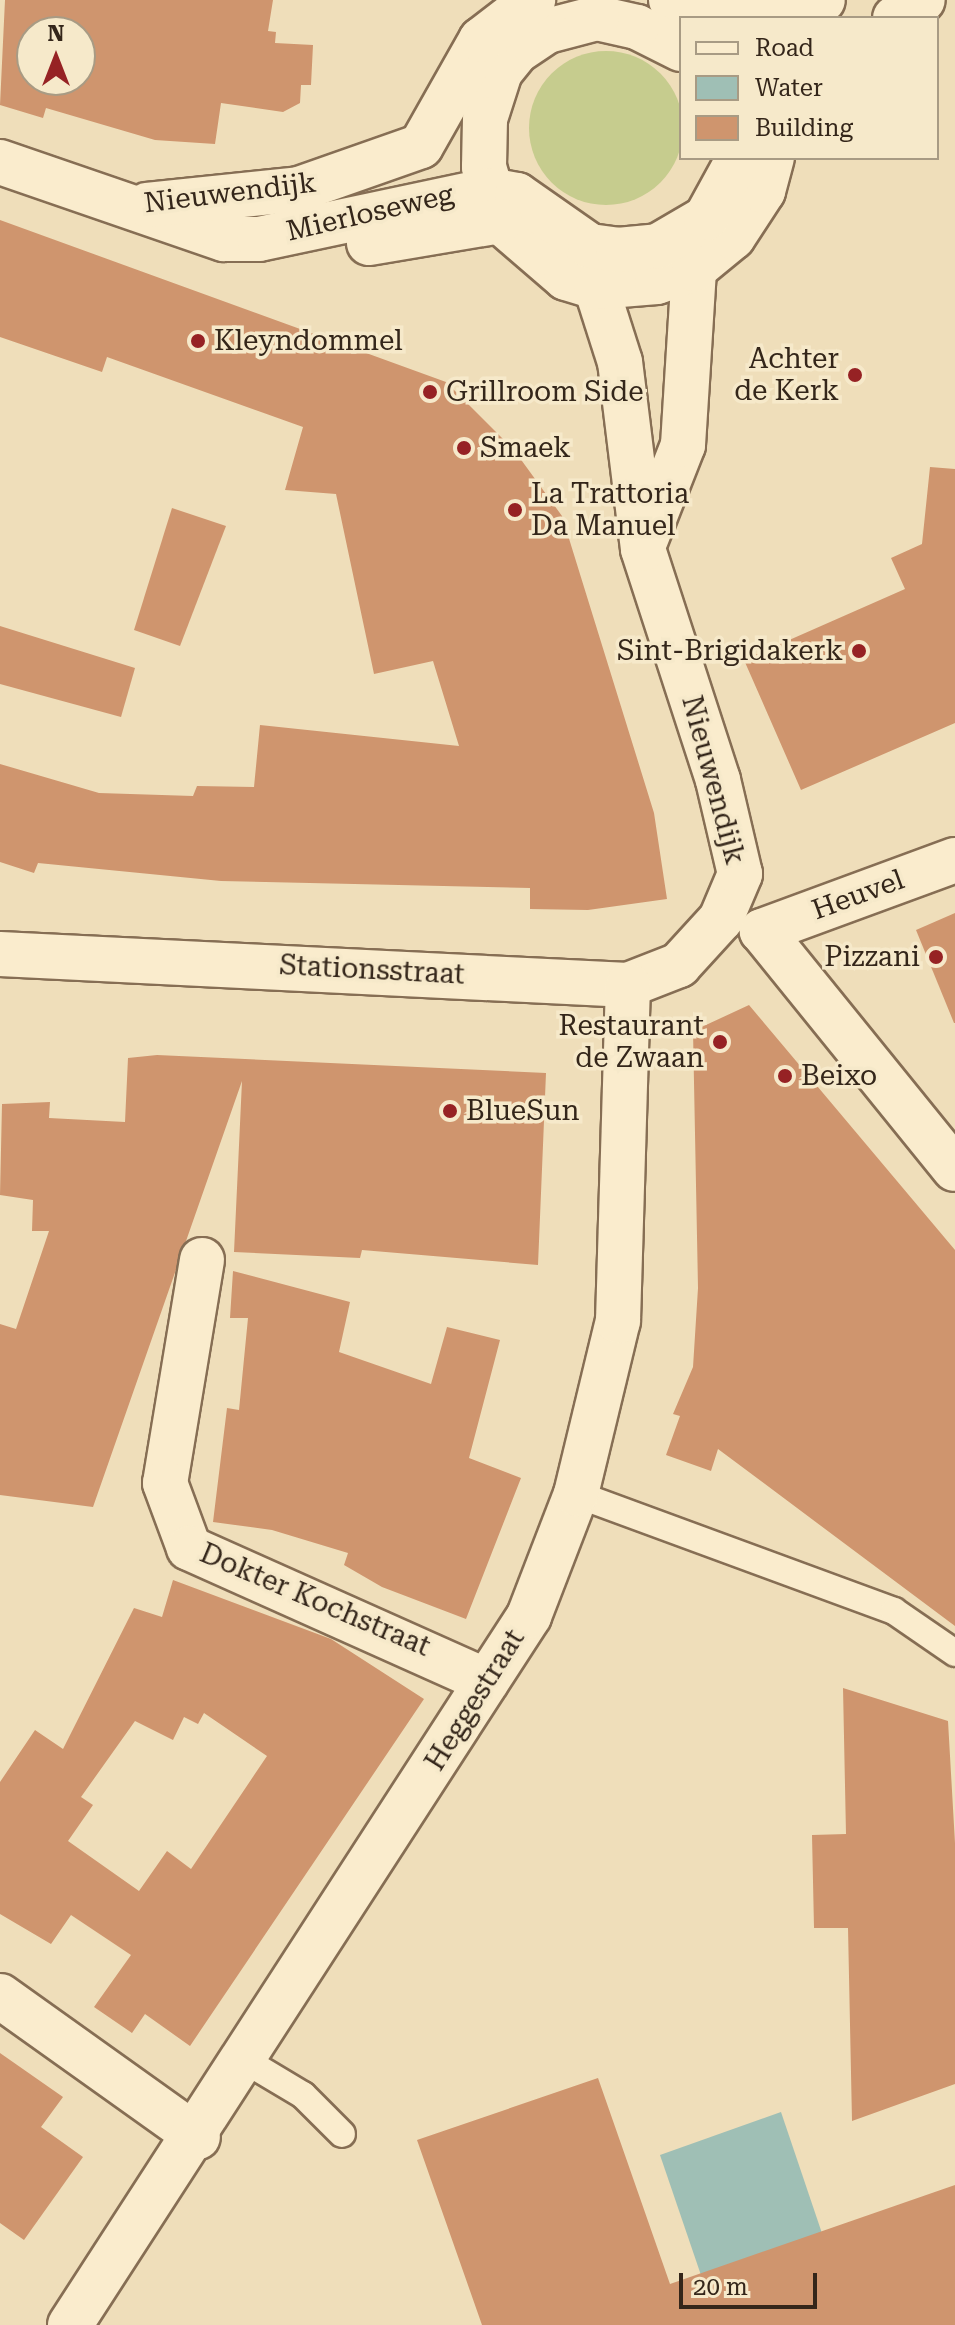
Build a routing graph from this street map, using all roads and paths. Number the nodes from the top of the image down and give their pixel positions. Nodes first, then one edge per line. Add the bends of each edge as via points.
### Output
1 (671, 0) edge
2 (765, 0) edge
3 (823, 0) edge
4 (923, 0) edge
5 (530, 9) edge
6 (695, 16) edge
7 (723, 16) edge
8 (792, 16) edge
9 (898, 16) edge
10 (679, 48) edge
11 (738, 160) edge
12 (771, 160) edge
13 (0, 162) edge
14 (129, 206) junction
15 (495, 206) junction
16 (259, 239) joint
17 (669, 266) junction
18 (596, 287) junction
19 (643, 549) junction
20 (955, 860) edge
21 (742, 925) junction
22 (0, 954) edge
23 (628, 985) junction
24 (955, 1169) edge
25 (202, 1260) dead end
26 (576, 1494) junction
27 (955, 1653) edge
28 (487, 1681) junction
29 (0, 1996) edge
30 (246, 2061) junction
31 (342, 2134) dead end
32 (198, 2137) junction
33 (70, 2325) edge

1 - 6 street
2 - 7 street
3 - 8 street
4 - 9 street
5 - 10 street via 618,20
5 - 14 street, Nieuwendijk via 466,62 421,146 299,189
5 - 15 street via 517,51 491,94 482,146
11 - 17 street via 706,218
12 - 17 street via 750,217
13 - 14 street, Nieuwendijk
14 - 16 street, Nieuwendijk via 224,239
15 - 16 street, Mierloseweg via 323,252 293,254
15 - 17 street via 517,195 590,246
15 - 18 street via 546,265
17 - 18 street
17 - 19 street via 666,477
18 - 19 street, Nieuwendijk via 620,362
19 - 21 street, Nieuwendijk via 718,780 740,874
20 - 21 street, Heuvel
21 - 23 street, Stationsstraat via 679,965
21 - 24 street
22 - 23 street, Stationsstraat
23 - 26 street, Heggestraat via 618,1321
25 - 28 street, Dokter Kochstraat via 165,1483 189,1548
26 - 27 lane via 894,1611
26 - 28 street, Heggestraat via 529,1616
28 - 30 street, Heggestraat
29 - 32 street
30 - 31 lane via 303,2095
30 - 32 street, Heggestraat
32 - 33 street, Heggestraat

